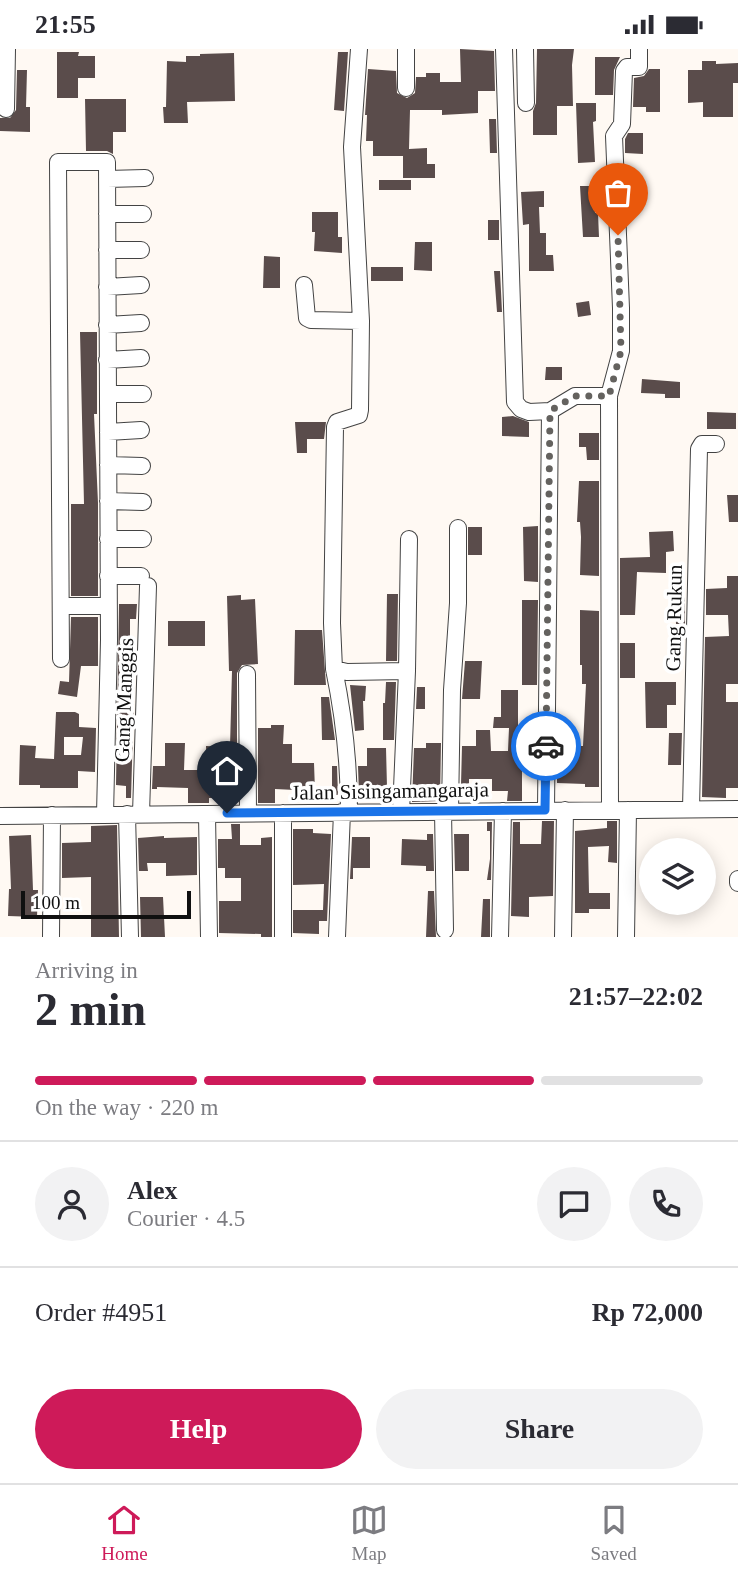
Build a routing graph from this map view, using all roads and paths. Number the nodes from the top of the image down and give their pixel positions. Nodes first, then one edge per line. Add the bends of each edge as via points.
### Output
1 (7, 49) edge
2 (359, 49) edge
3 (406, 49) edge
4 (504, 49) edge
5 (525, 49) edge
6 (639, 49) edge
7 (406, 88) dead end
8 (526, 103) dead end
9 (6, 109) dead end
10 (145, 178) dead end
11 (107, 179) junction
12 (107, 214) junction
13 (143, 214) dead end
14 (107, 250) junction
15 (141, 250) dead end
16 (141, 285) dead end
17 (304, 285) dead end
18 (107, 286) junction
19 (361, 321) junction
20 (141, 323) dead end
21 (107, 325) junction
22 (141, 358) dead end
23 (107, 360) junction
24 (108, 394) junction
25 (143, 394) dead end
26 (609, 396) junction
27 (550, 411) junction
28 (141, 430) dead end
29 (108, 432) junction
30 (716, 444) dead end
31 (108, 465) junction
32 (142, 465) dead end
33 (108, 501) junction
34 (144, 502) dead end
35 (458, 528) dead end
36 (108, 539) junction
37 (143, 539) dead end
38 (409, 539) dead end
39 (108, 576) junction
40 (61, 606) junction
41 (108, 606) junction
42 (61, 659) dead end
43 (334, 669) junction
44 (407, 671) junction
45 (247, 674) dead end
46 (691, 809) junction
47 (738, 809) edge
48 (545, 810) junction
49 (565, 810) junction
50 (610, 810) junction
51 (628, 810) junction
52 (447, 811) junction
53 (503, 811) junction
54 (346, 812) junction
55 (401, 812) junction
56 (248, 813) junction
57 (283, 813) junction
58 (105, 814) junction
59 (134, 814) junction
60 (207, 814) junction
61 (52, 815) junction
62 (0, 816) edge
63 (445, 930) dead end
64 (51, 937) edge
65 (130, 937) edge
66 (209, 937) edge
67 (283, 937) edge
68 (337, 937) edge
69 (500, 937) edge
70 (563, 937) edge
71 (626, 937) edge

1 - 9 street
2 - 19 street via 352,147
3 - 7 street
4 - 27 street via 515,402 529,412
5 - 8 street
6 - 26 street via 639,67 624,71 622,124 614,136 621,351
10 - 11 street
11 - 12 street
11 - 40 street via 107,162 58,162
12 - 13 street
12 - 14 street
14 - 15 street
14 - 18 street
16 - 18 street
17 - 19 street via 307,318
18 - 21 street
19 - 43 street via 359,415 337,422 335,428
20 - 21 street
21 - 23 street
22 - 23 street
23 - 24 street
24 - 25 street
24 - 29 street
26 - 27 street via 575,396
26 - 50 street
27 - 48 street
28 - 29 street
29 - 31 street
30 - 46 street, Gang Rukun via 699,449
31 - 32 street
31 - 33 street
33 - 34 street
33 - 36 street
35 - 52 street
36 - 37 street
36 - 39 street
38 - 44 street
39 - 41 street
39 - 59 street, Gang Manggis via 144,581
40 - 41 street
40 - 42 street
41 - 58 street
43 - 44 street
43 - 54 street via 349,760
44 - 55 street
45 - 56 street
46 - 47 street, Jalan Sisingamangaraja
46 - 51 street, Jalan Sisingamangaraja
48 - 49 street, Jalan Sisingamangaraja
48 - 53 street, Jalan Sisingamangaraja
49 - 50 street, Jalan Sisingamangaraja
49 - 70 street
50 - 51 street, Jalan Sisingamangaraja
51 - 71 street
52 - 53 street, Jalan Sisingamangaraja
52 - 55 street, Jalan Sisingamangaraja
52 - 63 street
53 - 69 street
54 - 55 street, Jalan Sisingamangaraja
54 - 57 street, Jalan Sisingamangaraja
54 - 68 street
56 - 57 street, Jalan Sisingamangaraja
56 - 60 street, Jalan Sisingamangaraja
57 - 67 street
58 - 59 street, Jalan Sisingamangaraja
58 - 61 street, Jalan Sisingamangaraja
59 - 60 street, Jalan Sisingamangaraja
59 - 65 street, Gang Manggis
60 - 66 street
61 - 62 street, Jalan Sisingamangaraja
61 - 64 street

